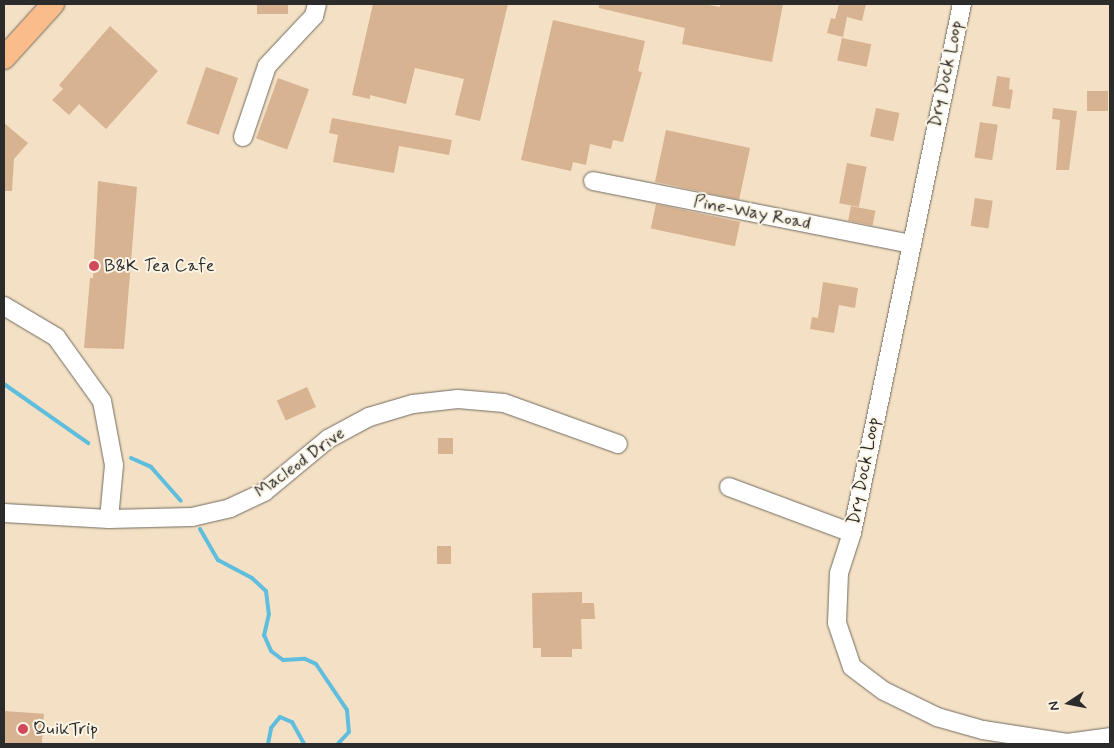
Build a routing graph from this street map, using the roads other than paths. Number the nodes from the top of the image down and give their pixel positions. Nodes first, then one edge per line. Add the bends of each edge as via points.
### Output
1 (53, 4) edge
2 (317, 4) edge
3 (962, 4) edge
4 (4, 58) edge
5 (243, 137) dead end
6 (593, 181) dead end
7 (910, 244) junction
8 (4, 306) edge
9 (618, 444) dead end
10 (729, 487) dead end
11 (4, 513) edge
12 (109, 519) junction
13 (852, 532) junction
14 (1110, 737) edge

1 - 4 main road
2 - 5 street via 314,16 267,66
3 - 7 street, Dry Dock Loop
6 - 7 street, Pine-Way Road
7 - 13 street, Dry Dock Loop
8 - 12 street via 56,337 102,401 114,465
9 - 12 street, Macleod Drive via 504,404 458,400 413,404 369,417 328,439 264,492 230,508 192,517
10 - 13 street
11 - 12 street, Macleod Drive
13 - 14 street, Dry Dock Loop via 840,572 837,623 852,667 884,691 937,717 983,730 1067,743

